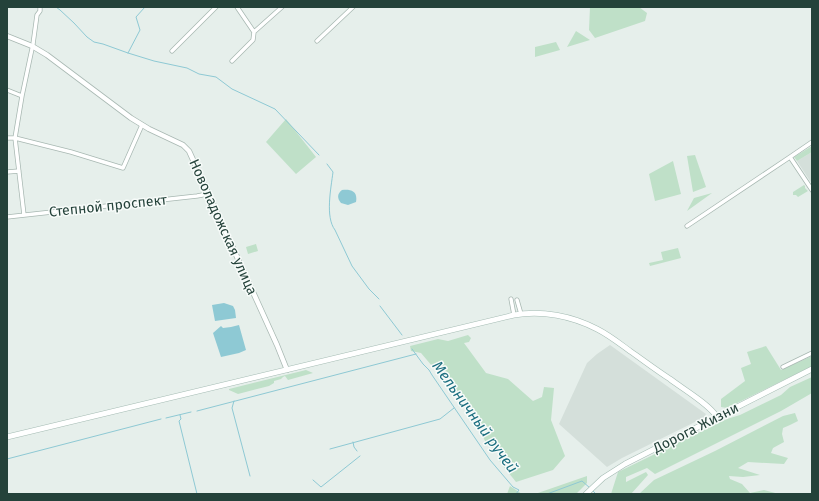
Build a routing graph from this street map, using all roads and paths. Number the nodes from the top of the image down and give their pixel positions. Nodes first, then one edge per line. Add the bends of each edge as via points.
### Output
1 (40, 7) edge
2 (216, 7) edge
3 (237, 7) edge
4 (282, 7) edge
5 (353, 7) edge
6 (254, 32) junction
7 (7, 36) edge
8 (317, 41) dead end
9 (32, 46) junction
10 (172, 51) dead end
11 (232, 61) dead end
12 (7, 90) edge
13 (22, 96) junction
14 (142, 125) junction
15 (7, 138) edge
16 (15, 138) junction
17 (812, 142) edge
18 (790, 157) junction
19 (19, 171) junction
20 (7, 172) edge
21 (812, 190) edge
22 (208, 194) junction
23 (24, 215) junction
24 (7, 217) edge
25 (687, 226) dead end
26 (511, 299) dead end
27 (517, 300) dead end
28 (521, 314) junction
29 (514, 315) junction
30 (812, 353) edge
31 (783, 367) dead end
32 (812, 368) edge
33 (287, 370) junction
34 (717, 417) junction
35 (7, 437) edge
36 (586, 494) edge

1 - 9 street
2 - 10 street
3 - 6 street
4 - 6 street
5 - 8 street
6 - 11 street via 253,40
7 - 9 street, Новоладожская улица
9 - 13 street
9 - 14 street, Новоладожская улица
12 - 13 street
13 - 16 street
14 - 16 street via 123,168
14 - 22 street, Новоладожская улица via 186,147
15 - 16 street
16 - 19 street
17 - 18 street
18 - 21 street
18 - 25 street
19 - 20 street
19 - 23 street
22 - 23 street, Степной проспект
22 - 33 street, Новоладожская улица
23 - 24 street, Степной проспект
26 - 29 street
27 - 28 street
28 - 29 main road
28 - 34 main road via 562,317 596,329 685,390
29 - 33 main road
30 - 31 street
32 - 34 main road, Дорога Жизни
33 - 35 main road
34 - 36 main road, Дорога Жизни via 619,467

